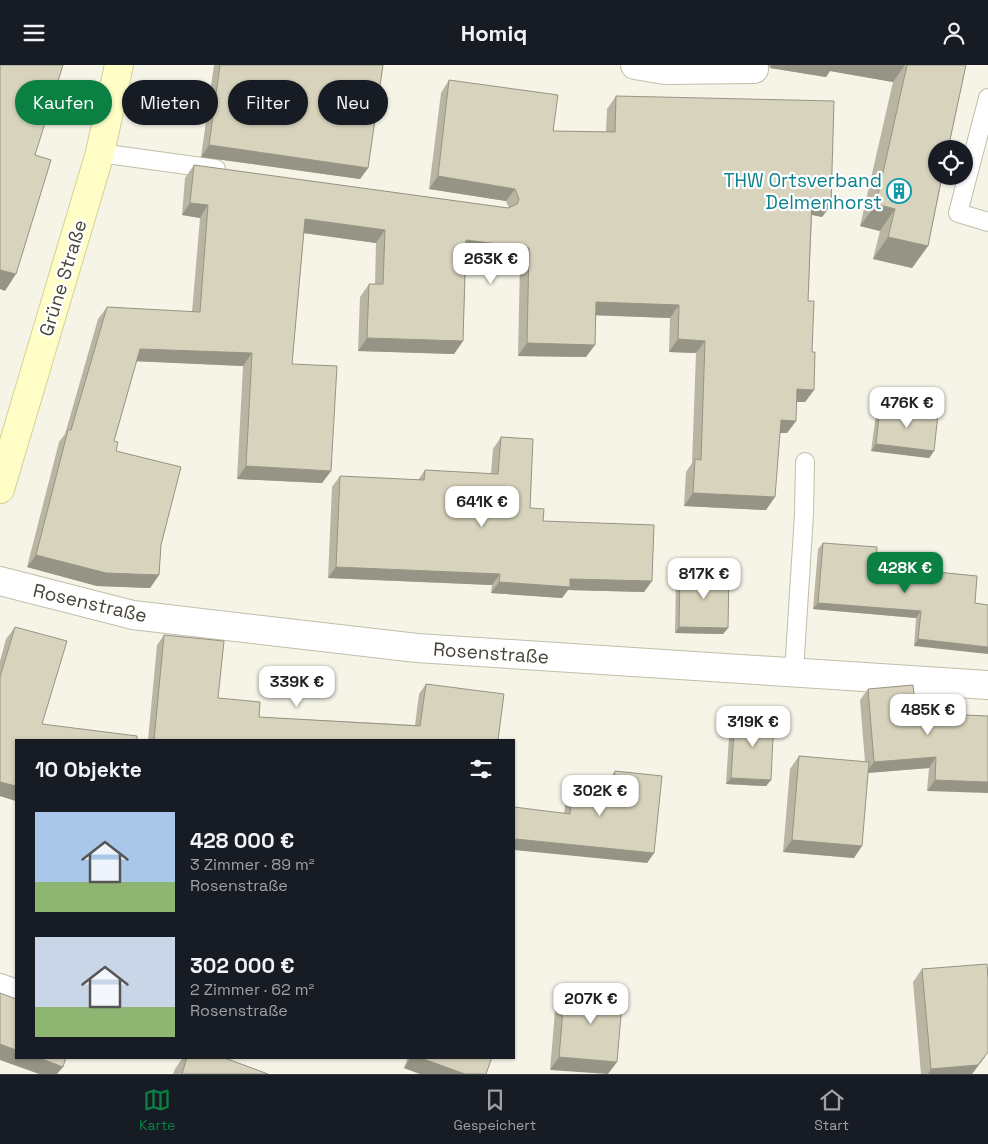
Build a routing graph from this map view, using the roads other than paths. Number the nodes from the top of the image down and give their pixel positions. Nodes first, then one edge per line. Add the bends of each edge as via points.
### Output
1 (119, 65) edge
2 (635, 65) edge
3 (754, 69) dead end
4 (988, 99) edge
5 (100, 153) junction
6 (236, 172) edge
7 (988, 222) edge
8 (805, 462) dead end
9 (0, 486) edge
10 (0, 581) edge
11 (794, 672) junction
12 (988, 685) edge
13 (0, 988) edge
14 (15, 994) edge

1 - 5 main road, Grüne Straße
2 - 3 street via 664,70
4 - 7 lane via 958,213
5 - 6 lane
5 - 9 main road, Grüne Straße
8 - 11 lane
10 - 11 street, Rosenstraße via 133,615 417,648
11 - 12 street, Rosenstraße
13 - 14 street

